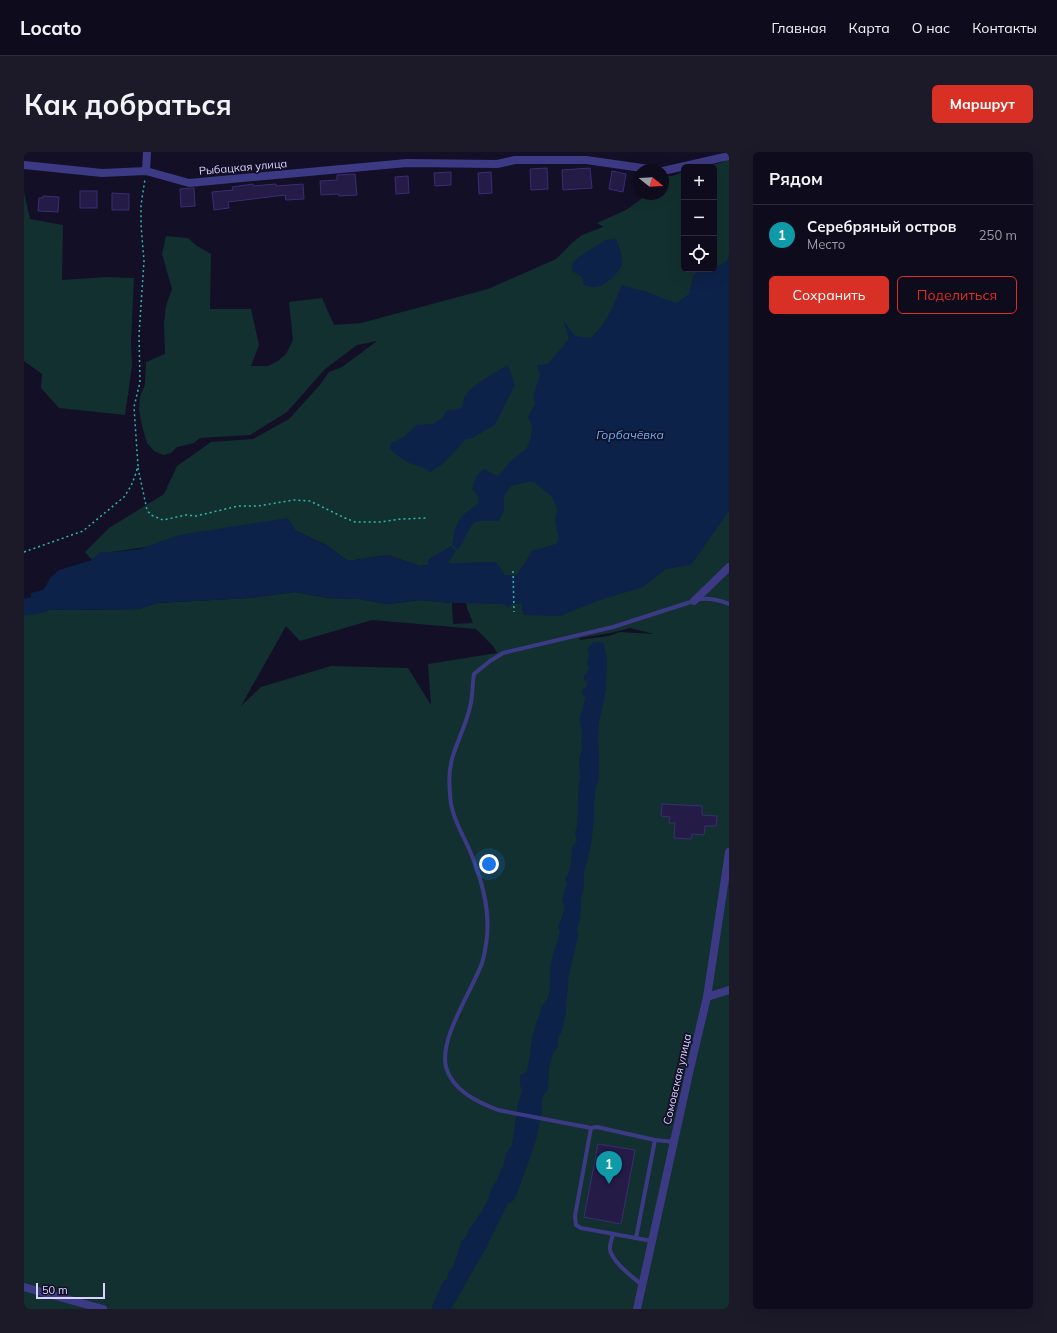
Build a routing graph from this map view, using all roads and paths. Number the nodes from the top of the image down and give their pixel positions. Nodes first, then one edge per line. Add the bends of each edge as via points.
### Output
1 (146, 152) edge
2 (729, 156) edge
3 (24, 165) edge
4 (633, 167) edge
5 (669, 170) edge
6 (146, 171) junction
7 (138, 466) junction
8 (428, 518) dead end
9 (24, 552) edge
10 (729, 567) edge
11 (513, 572) dead end
12 (694, 601) junction
13 (729, 604) edge
14 (514, 612) dead end
15 (729, 852) edge
16 (729, 990) edge
17 (707, 997) junction
18 (591, 1128) junction
19 (655, 1140) junction
20 (674, 1142) junction
21 (613, 1234) junction
22 (636, 1238) junction
23 (653, 1241) junction
24 (643, 1286) junction
25 (24, 1287) edge
26 (103, 1309) edge
27 (637, 1309) edge

1 - 6 street
2 - 5 street
3 - 6 street, Рыбацкая улица via 102,173
4 - 6 street, Рыбацкая улица via 586,160 515,160 496,164 407,163 189,183
6 - 7 path via 141,205 144,261 139,335 140,382 134,407
7 - 8 path via 148,510 151,515 163,520 186,515 196,516 238,506 258,506 294,500 310,501 355,522
7 - 9 path via 124,497 88,527 72,536
10 - 12 street
11 - 14 path
12 - 13 lane via 708,598
12 - 18 lane via 613,627 503,653 490,661 474,674 470,708 452,759 450,792 453,813 481,882 488,920 482,962 448,1039 446,1066 458,1087 467,1095 489,1106
15 - 17 street, Сомовская улица
16 - 17 street
17 - 20 street, Сомовская улица
18 - 19 lane via 597,1127
18 - 21 lane via 575,1216 576,1225
19 - 20 lane
19 - 22 lane
20 - 23 street, Сомовская улица
21 - 22 lane
21 - 24 lane via 610,1248 612,1255
22 - 23 lane
23 - 24 street, Сомовская улица
24 - 27 street, Сомовская улица
25 - 26 street

